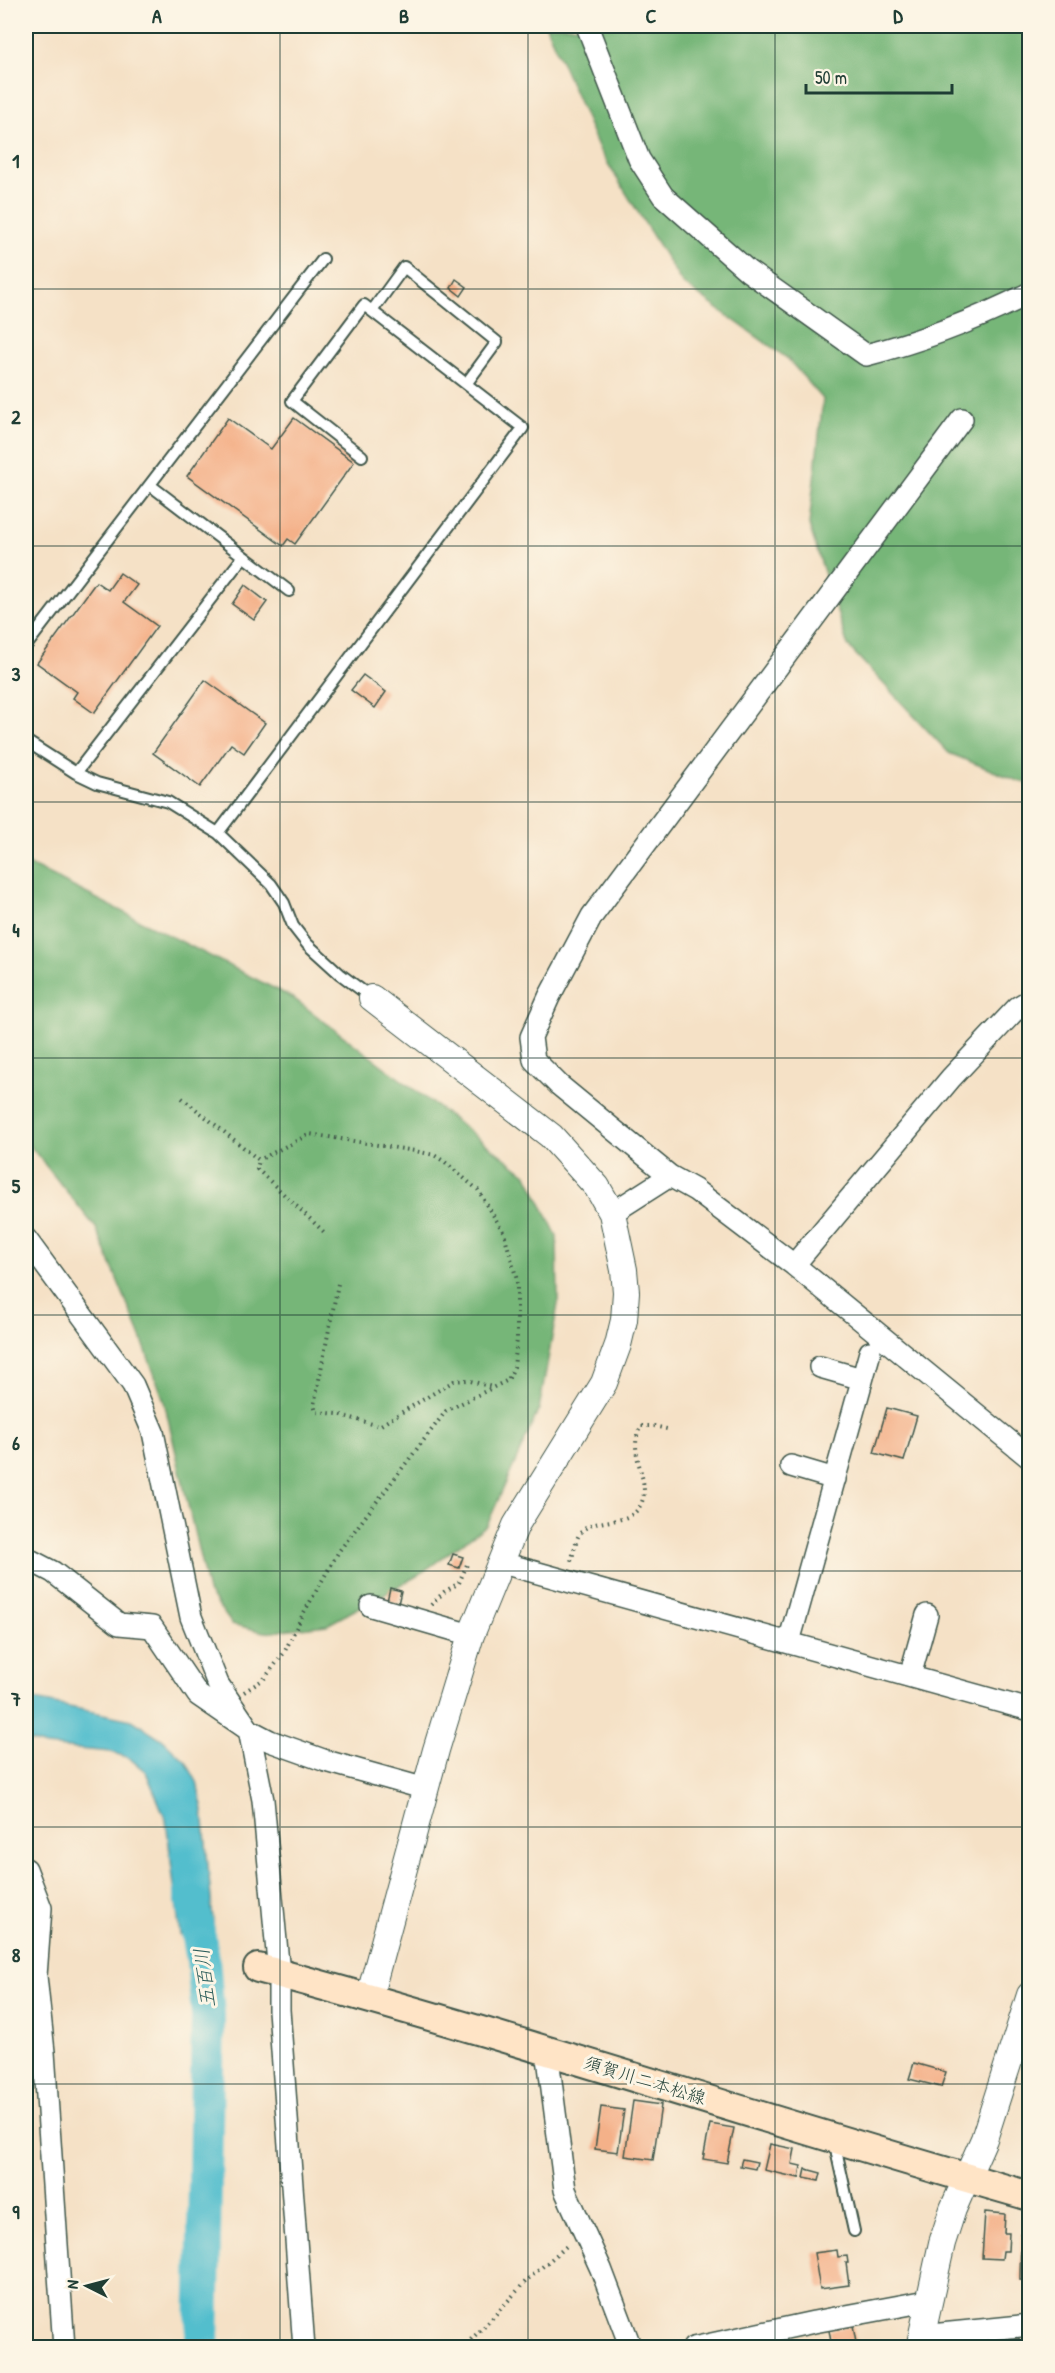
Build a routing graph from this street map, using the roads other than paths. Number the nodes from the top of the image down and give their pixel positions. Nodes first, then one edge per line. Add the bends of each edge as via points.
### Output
1 (587, 26) edge
2 (323, 259) dead end
3 (1029, 293) edge
4 (372, 311) junction
5 (466, 384) junction
6 (962, 418) dead end
7 (362, 456) dead end
8 (150, 485) junction
9 (243, 557) junction
10 (289, 591) dead end
11 (26, 646) edge
12 (26, 741) edge
13 (76, 773) junction
14 (218, 833) junction
15 (372, 998) joint
16 (1029, 1000) edge
17 (670, 1176) junction
18 (612, 1213) junction
19 (26, 1239) edge
20 (794, 1265) junction
21 (870, 1352) dead end
22 (819, 1368) dead end
23 (862, 1379) junction
24 (1029, 1458) edge
25 (791, 1466) dead end
26 (835, 1479) junction
27 (26, 1558) edge
28 (500, 1562) junction
29 (370, 1606) dead end
30 (927, 1615) dead end
31 (471, 1635) junction
32 (789, 1642) junction
33 (910, 1676) junction
34 (1029, 1710) edge
35 (249, 1730) junction
36 (426, 1789) junction
37 (26, 1869) edge
38 (269, 1971) junction
39 (1029, 1995) edge
40 (369, 1998) junction
41 (547, 2050) junction
42 (834, 2139) junction
43 (967, 2178) junction
44 (1029, 2196) edge
45 (854, 2231) dead end
46 (927, 2301) junction
47 (1029, 2325) edge
48 (920, 2342) edge
49 (64, 2348) edge
50 (304, 2348) edge
51 (631, 2348) edge
52 (693, 2348) edge

1 - 3 street via 639,159 663,196 748,271 866,355 896,347
2 - 8 lane
4 - 5 lane
4 - 5 lane via 404,267 497,342
4 - 7 lane via 364,305 292,401
5 - 14 lane via 523,428
6 - 17 street via 592,916 531,1036 534,1060
8 - 9 lane
8 - 11 lane
9 - 10 lane
9 - 13 lane
12 - 13 lane
13 - 14 lane via 112,789 168,802
14 - 15 lane via 271,884 307,944
15 - 18 street via 551,1136 597,1187
16 - 20 street via 951,1078
17 - 18 street
17 - 20 street via 695,1190
18 - 28 street via 626,1292 618,1345 604,1383 516,1525
19 - 35 street via 133,1386 153,1431 191,1617 218,1684
20 - 24 street
21 - 23 street
22 - 23 street
23 - 26 street
25 - 26 street
26 - 32 street
27 - 35 street via 53,1572 119,1624 152,1627 198,1695
28 - 31 street
28 - 32 street
29 - 31 street
30 - 33 street
31 - 36 street
32 - 33 street
33 - 34 street
35 - 36 street via 326,1761
35 - 38 street via 263,1800
36 - 40 street
37 - 49 street via 41,1908 36,1977 45,2052
38 - 40 main road, 須賀川二本松線
38 - 50 street via 279,2010
39 - 43 street via 984,2139
40 - 41 main road, 須賀川二本松線
41 - 42 main road, 須賀川二本松線
41 - 51 street via 565,2190
42 - 43 main road, 須賀川二本松線
42 - 45 lane
43 - 44 main road, 須賀川二本松線
43 - 46 street via 953,2209
46 - 48 street
46 - 52 street
47 - 48 street

